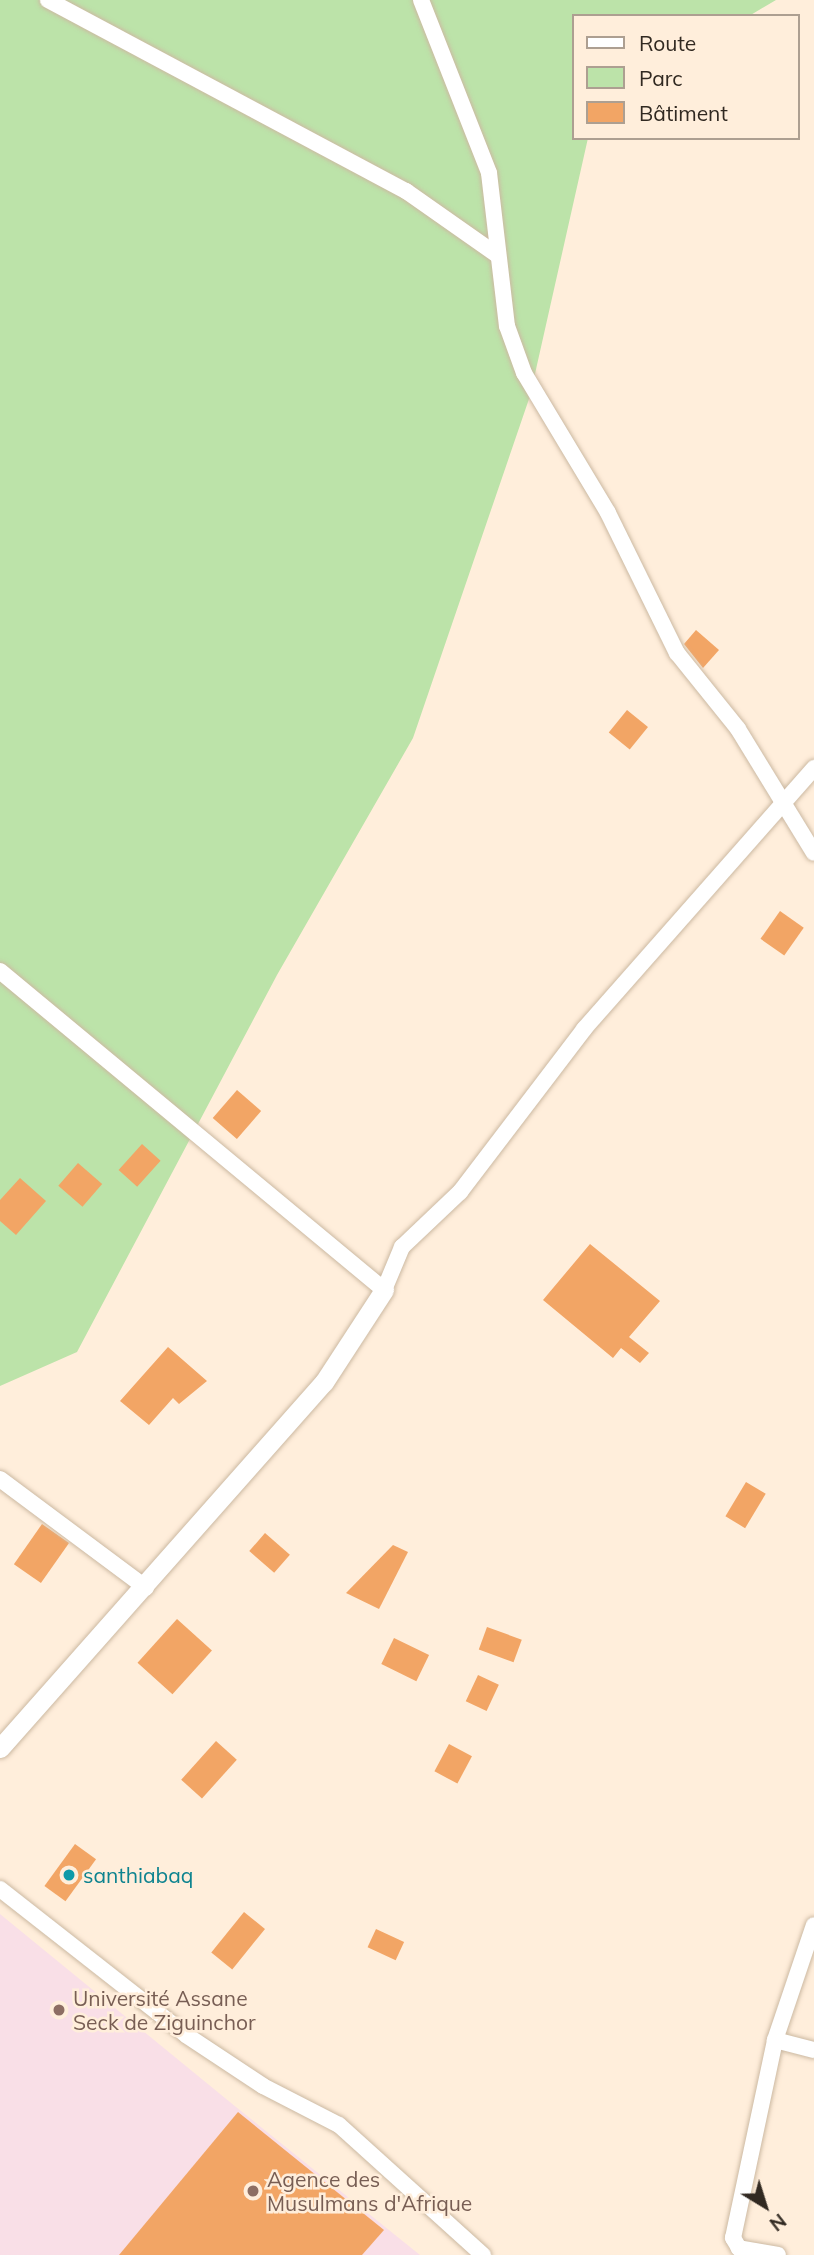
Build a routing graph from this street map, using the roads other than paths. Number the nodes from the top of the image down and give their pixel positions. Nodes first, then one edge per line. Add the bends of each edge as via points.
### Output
1 (48, 0) edge
2 (421, 0) edge
3 (497, 255) junction
4 (814, 768) edge
5 (781, 802) junction
6 (814, 853) edge
7 (0, 971) edge
8 (384, 1290) junction
9 (0, 1479) edge
10 (146, 1588) junction
11 (0, 1748) edge
12 (0, 1889) edge
13 (814, 1925) edge
14 (775, 2040) junction
15 (814, 2050) edge
16 (483, 2255) edge
17 (778, 2255) edge

1 - 3 street via 431,205
2 - 3 street via 482,148
3 - 5 street via 507,326 550,424 608,513 677,653 738,729
4 - 5 street
5 - 6 street
5 - 8 street via 584,1029 460,1192 402,1247
7 - 8 street
8 - 10 street via 324,1382
9 - 10 street
10 - 11 street
12 - 16 street via 186,2035 263,2087 339,2125
13 - 14 street
14 - 15 street
14 - 17 street via 733,2238 739,2248

